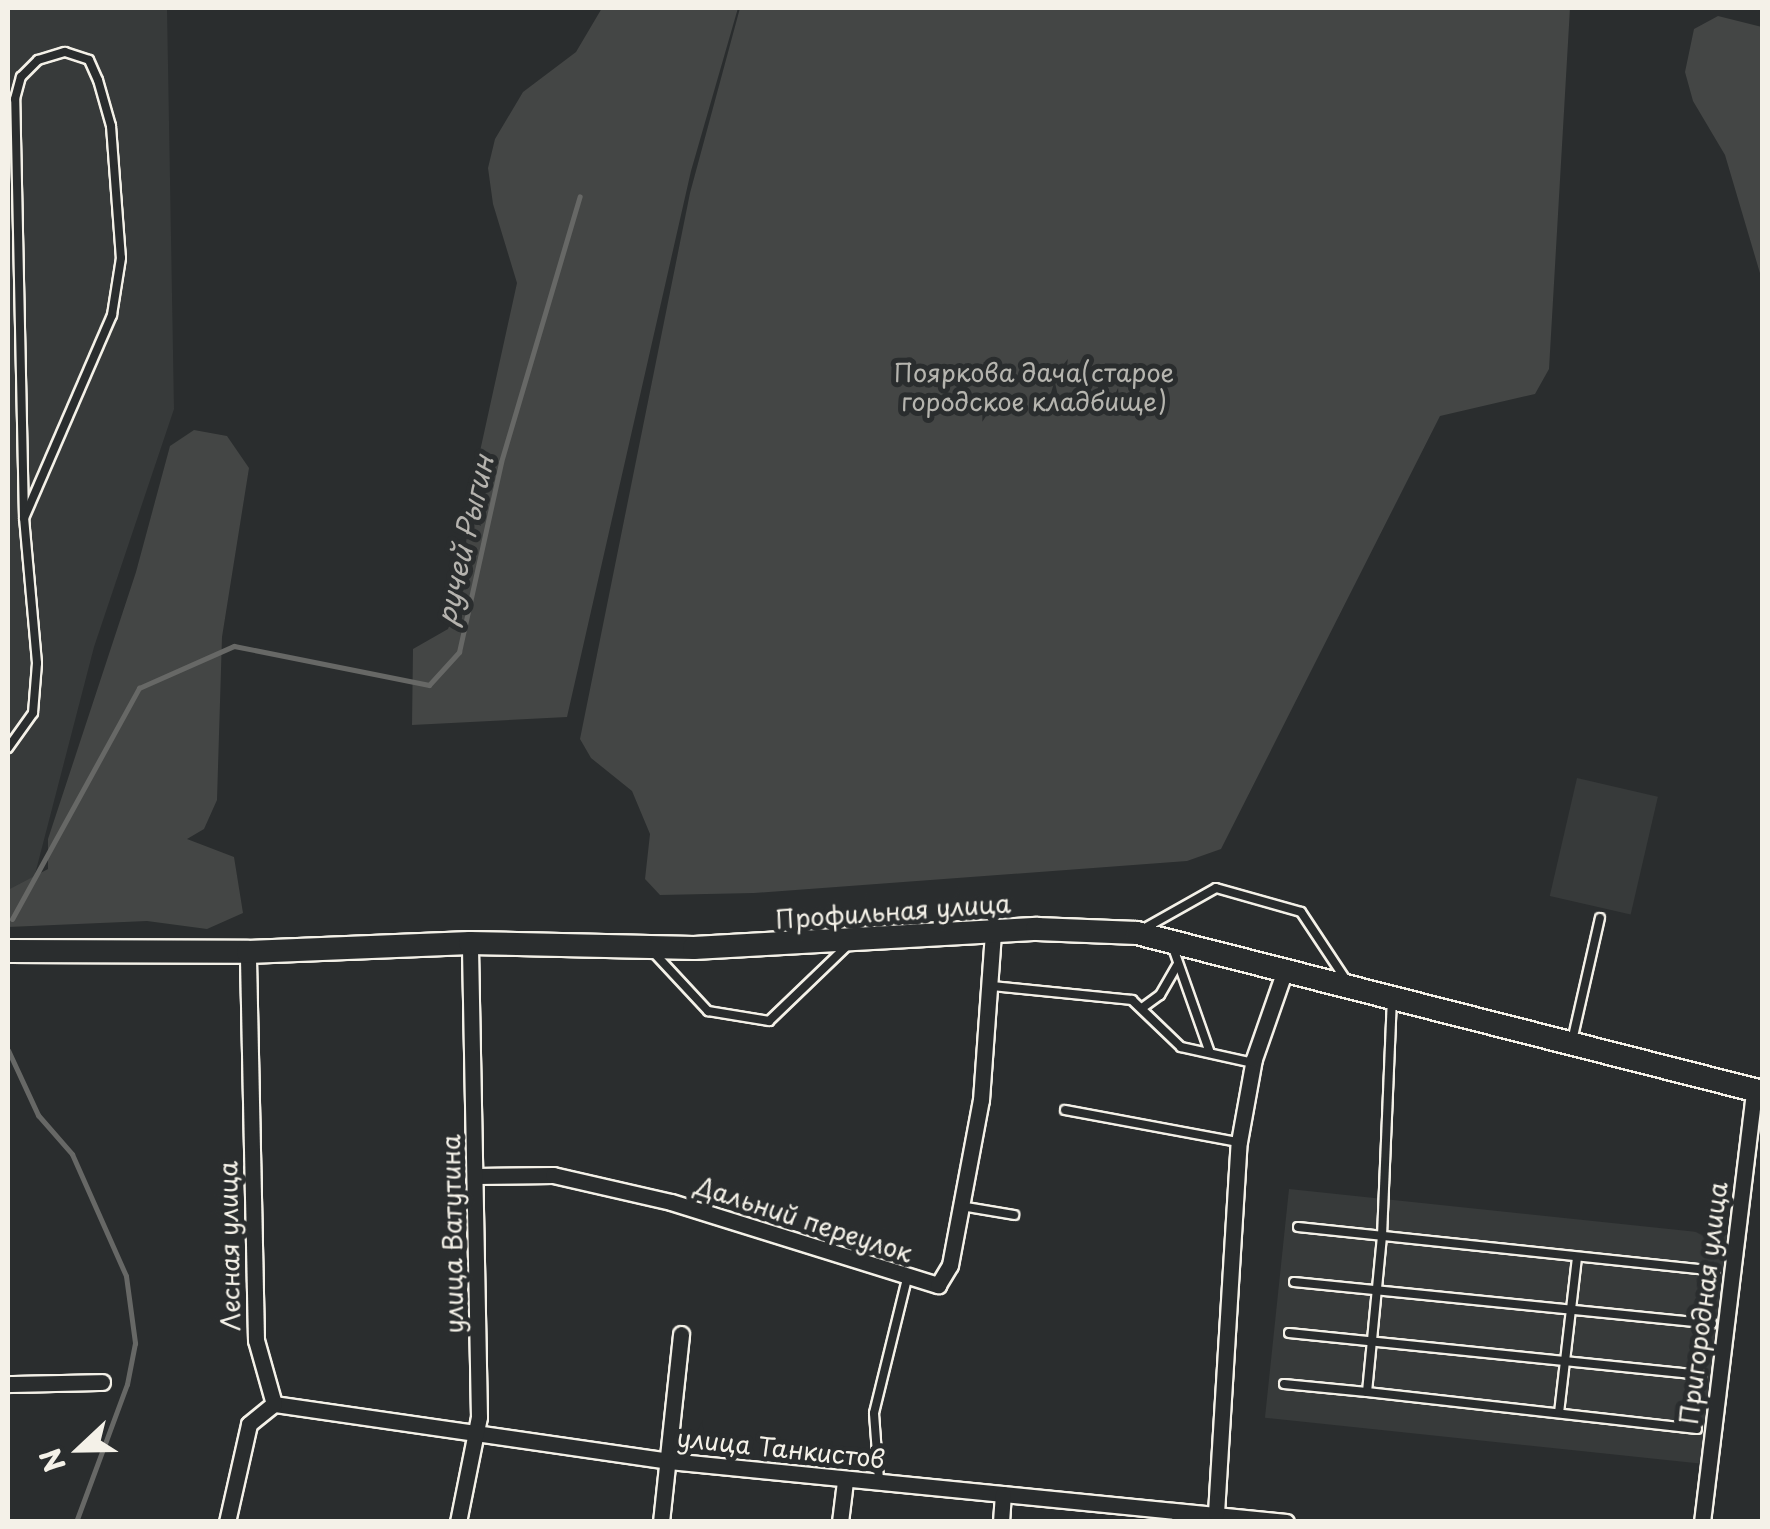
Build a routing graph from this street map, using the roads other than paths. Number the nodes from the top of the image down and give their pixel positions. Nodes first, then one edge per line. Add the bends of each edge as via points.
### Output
1 (24, 518) junction
2 (8, 748) edge
3 (1600, 918) dead end
4 (994, 931) junction
5 (1137, 933) junction
6 (1170, 940) junction
7 (470, 942) junction
8 (849, 944) junction
9 (649, 947) junction
10 (8, 951) edge
11 (248, 952) junction
12 (1177, 966) junction
13 (1286, 967) junction
14 (1348, 984) junction
15 (992, 986) junction
16 (1392, 996) junction
17 (1142, 1008) junction
18 (1572, 1042) junction
19 (1210, 1054) junction
20 (1253, 1063) junction
21 (1758, 1091) edge
22 (1064, 1110) dead end
23 (1239, 1142) junction
24 (476, 1176) junction
25 (961, 1206) junction
26 (1014, 1215) dead end
27 (1298, 1227) dead end
28 (1382, 1236) junction
29 (1578, 1258) junction
30 (1714, 1271) dead end
31 (906, 1279) junction
32 (1294, 1282) dead end
33 (1378, 1287) junction
34 (1572, 1309) junction
35 (1712, 1324) dead end
36 (1289, 1332) dead end
37 (681, 1334) dead end
38 (1372, 1340) junction
39 (1566, 1361) junction
40 (1702, 1375) dead end
41 (102, 1382) dead end
42 (8, 1384) edge
43 (1284, 1384) dead end
44 (1367, 1392) junction
45 (274, 1404) junction
46 (1559, 1414) junction
47 (1697, 1429) dead end
48 (478, 1433) junction
49 (670, 1462) junction
50 (845, 1481) junction
51 (880, 1484) junction
52 (1003, 1494) junction
53 (1216, 1513) junction
54 (227, 1522) edge
55 (458, 1522) edge
56 (661, 1522) edge
57 (840, 1522) edge
58 (1001, 1522) edge
59 (1286, 1522) edge
60 (1702, 1522) edge

1 - 1 lane via 112,315 120,258 102,95 89,60 65,52 38,60 22,76 15,100
1 - 2 lane via 38,663 33,713
3 - 18 lane
4 - 5 main road, Профильная улица
4 - 8 main road, Профильная улица
4 - 15 street, Дальний переулок
5 - 6 main road, Профильная улица
5 - 14 lane via 1216,888 1302,912
6 - 12 lane
6 - 13 main road, Профильная улица
7 - 9 main road, Профильная улица
7 - 11 main road, Профильная улица
7 - 24 street, улица Ватутина
8 - 9 main road, Профильная улица
8 - 9 lane via 769,1021 708,1011
10 - 11 main road, Профильная улица
11 - 45 street, Лесная улица via 256,1340
12 - 17 lane via 1160,995
12 - 19 lane
13 - 14 main road, Профильная улица
13 - 20 street
14 - 16 main road, Профильная улица
15 - 17 lane via 1132,1000
15 - 25 street, Дальний переулок
16 - 18 main road, Профильная улица
16 - 28 lane
17 - 19 lane via 1164,1036
18 - 21 main road, Профильная улица
19 - 20 lane
20 - 23 street
21 - 60 street, Пригородная улица
22 - 23 lane
23 - 53 street
24 - 31 street, Дальний переулок via 552,1175 671,1202
24 - 48 street, улица Ватутина
25 - 26 lane
25 - 31 street, Дальний переулок via 944,1280 927,1286
27 - 28 lane
28 - 29 lane
28 - 33 lane
29 - 30 lane
29 - 34 lane
31 - 51 lane via 874,1414
32 - 33 lane
33 - 34 lane
33 - 38 lane
34 - 35 lane
34 - 39 lane
36 - 38 lane
37 - 49 street
38 - 39 lane
38 - 44 lane
39 - 40 lane
39 - 46 lane
41 - 42 street
43 - 44 lane
44 - 46 lane
45 - 48 street, улица Танкистов
45 - 54 street via 249,1424
46 - 47 lane
48 - 49 street, улица Танкистов
48 - 55 street, улица Ватутина
49 - 50 street, улица Танкистов
49 - 56 street
50 - 51 street, улица Танкистов
50 - 57 street
51 - 52 street, улица Танкистов
52 - 53 street, улица Танкистов
52 - 58 street
53 - 59 street, улица Танкистов

